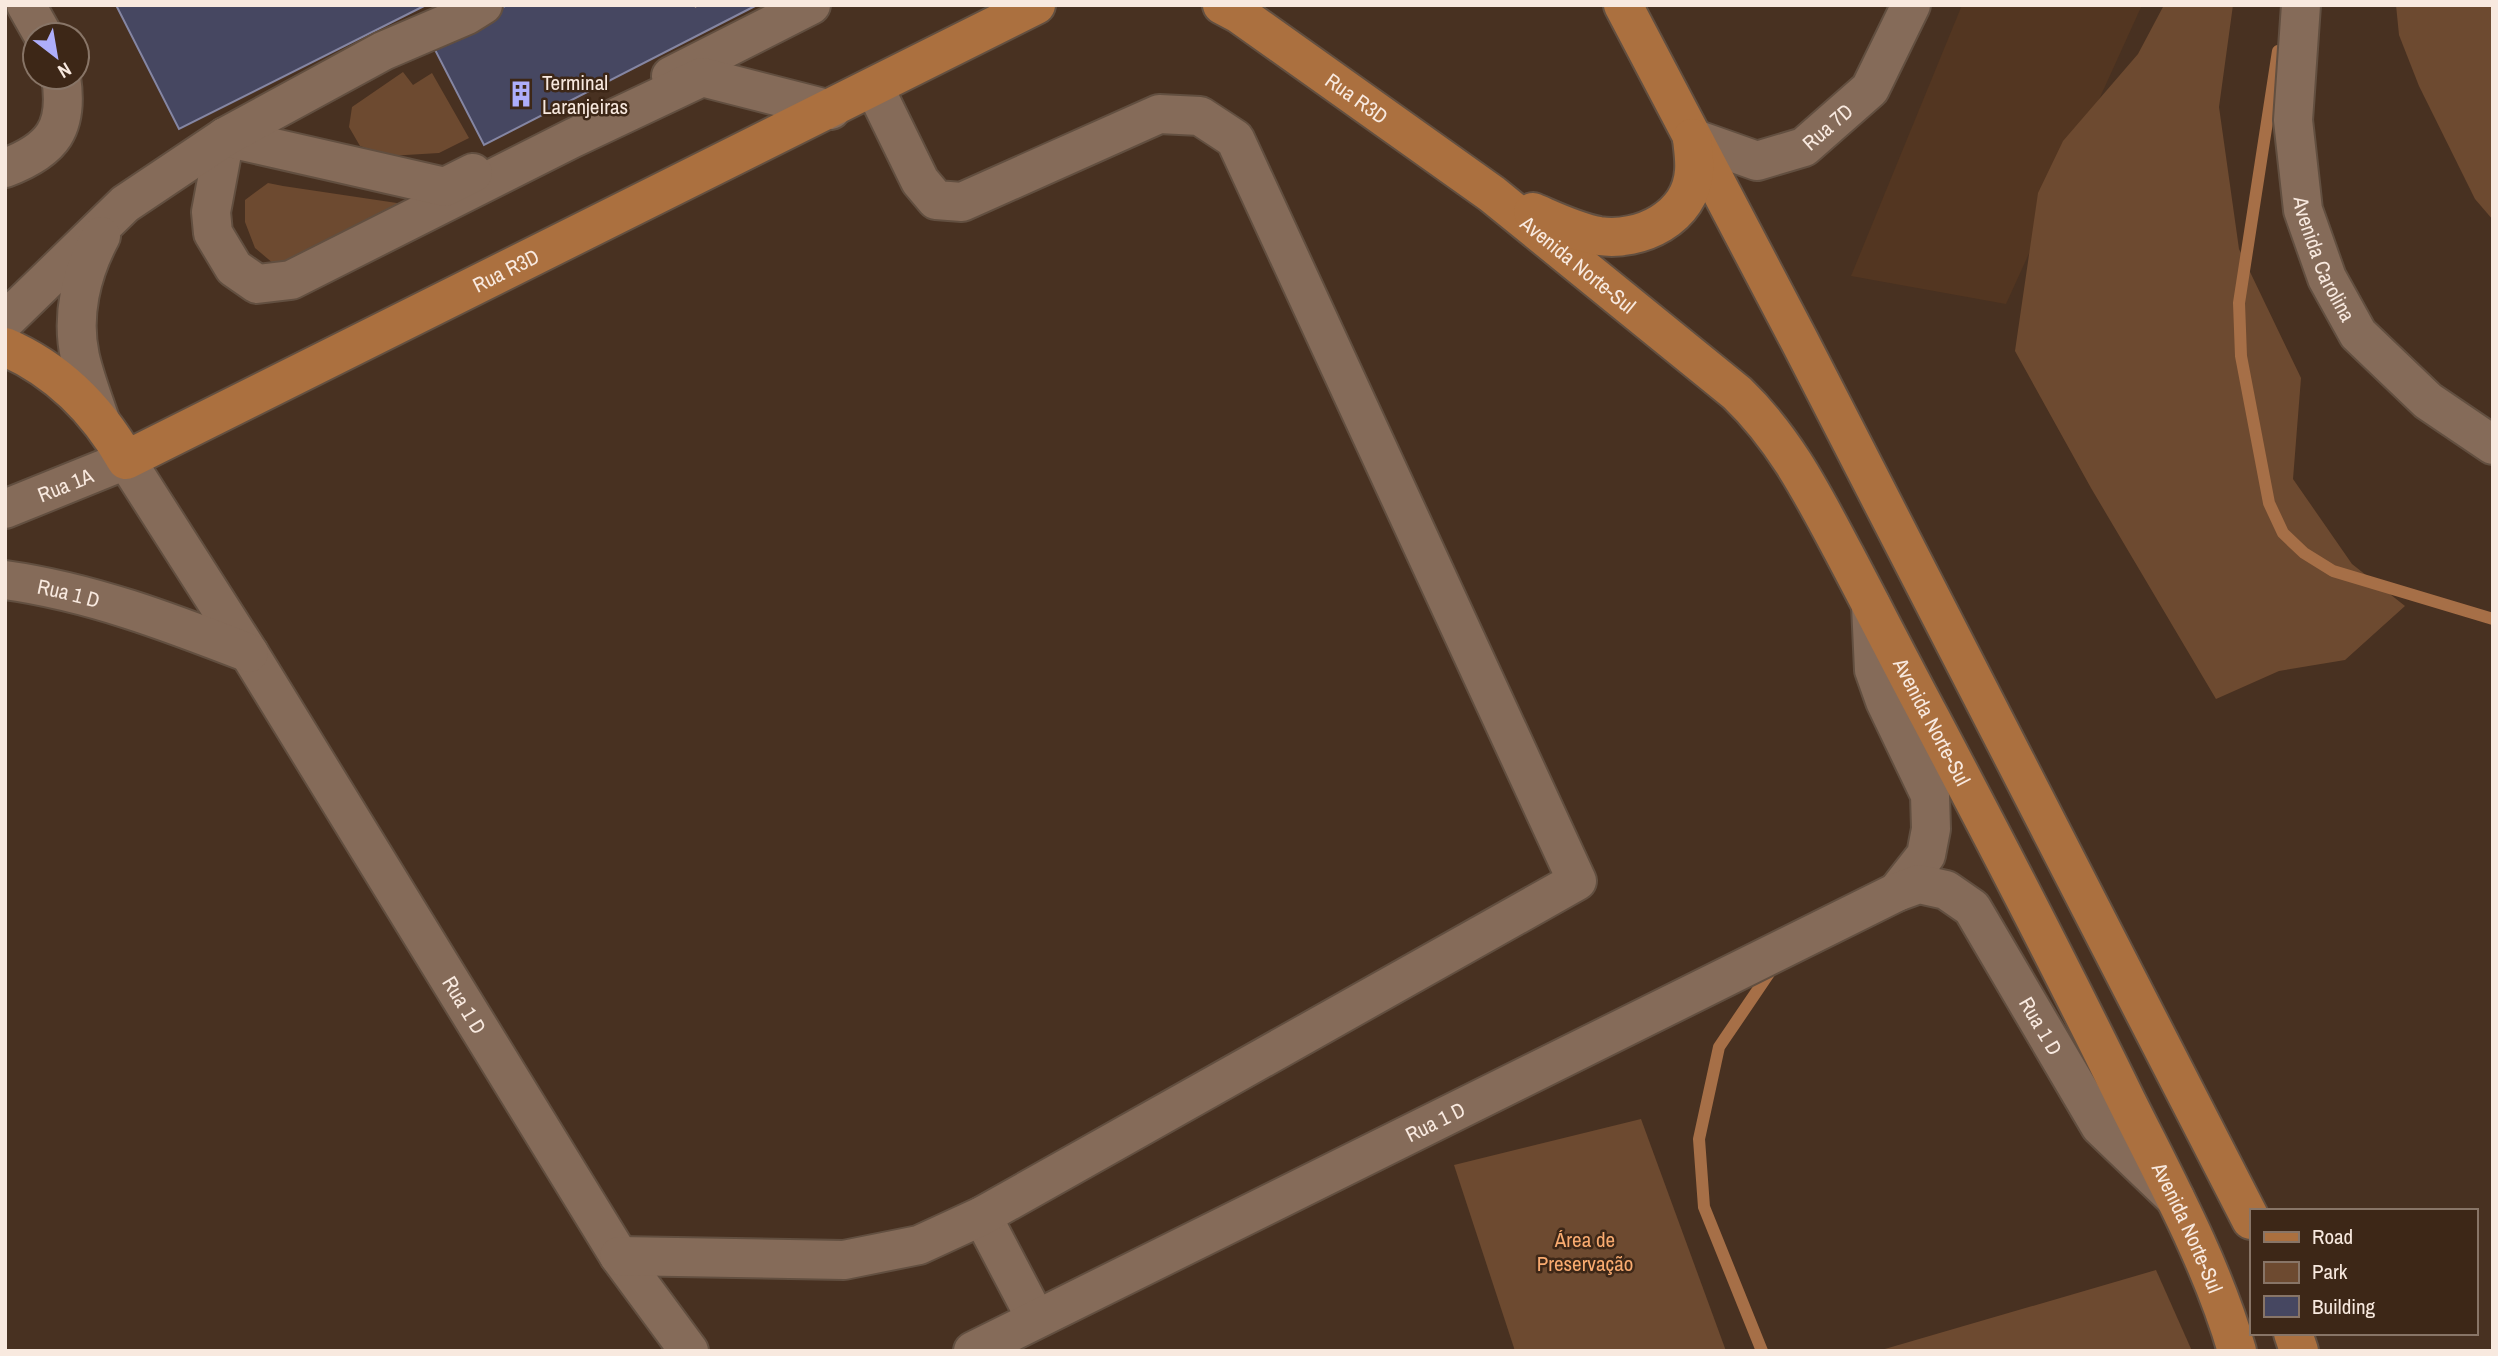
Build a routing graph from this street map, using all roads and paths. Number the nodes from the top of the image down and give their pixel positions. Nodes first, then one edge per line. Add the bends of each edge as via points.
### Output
1 (26, 5) edge
2 (483, 5) edge
3 (811, 5) edge
4 (1036, 5) edge
5 (1623, 5) edge
6 (1911, 5) edge
7 (2301, 5) edge
8 (1230, 8) edge
9 (35, 21) edge
10 (874, 87) junction
11 (63, 91) edge
12 (831, 110) junction
13 (225, 137) junction
14 (1692, 138) junction
15 (5, 168) edge
16 (1492, 194) junction
17 (125, 204) junction
18 (5, 321) edge
19 (5, 347) edge
20 (100, 420) junction
21 (2493, 445) edge
22 (126, 460) junction
23 (5, 509) edge
24 (5, 580) edge
25 (1871, 605) junction
26 (249, 653) junction
27 (1897, 891) junction
28 (2175, 1199) junction
29 (982, 1216) junction
30 (2250, 1218) edge
31 (619, 1256) junction
32 (1036, 1320) junction
33 (688, 1351) edge
34 (973, 1351) edge
35 (2236, 1351) edge

1 - 9 street
2 - 13 street via 383,51
3 - 13 street via 445,187
4 - 10 main road, Rua R3D
5 - 14 main road
6 - 14 street, Rua 7D via 1870,89 1804,147 1757,161
7 - 21 street, Avenida Carolina via 2293,120 2303,210 2328,278 2358,334 2428,401
8 - 16 main road, Rua R3D
10 - 12 main road, Rua R3D
10 - 29 street via 920,181 936,200 962,202 1159,114 1200,116 1235,139 1577,881
11 - 15 street via 59,128 28,159
12 - 13 street via 702,77 291,280 257,284 234,268 214,233 211,212
12 - 22 main road, Rua R3D
13 - 17 street
14 - 16 main road via 1694,172 1687,194 1672,215 1637,235 1597,236
14 - 30 main road
16 - 25 main road, Avenida Norte-Sul via 1762,417 1805,480
17 - 18 street
17 - 20 street via 104,229 80,290 80,356
19 - 20 main road via 50,371
20 - 22 main road
22 - 23 street, Rua 1A
22 - 26 street, Rua 1 D
24 - 26 street, Rua 1 D via 149,614
25 - 27 street, Rua 1 D via 1874,670 1930,794 1926,855
25 - 28 main road, Avenida Norte-Sul
26 - 31 street, Rua 1 D
27 - 28 street, Rua 1 D via 1919,884 1946,890 1972,908 2100,1126
27 - 32 street, Rua 1 D
28 - 35 main road, Avenida Norte-Sul
29 - 31 street via 919,1245 844,1260
29 - 32 street
31 - 33 street, Rua 1 D
32 - 34 street, Rua 1 D

